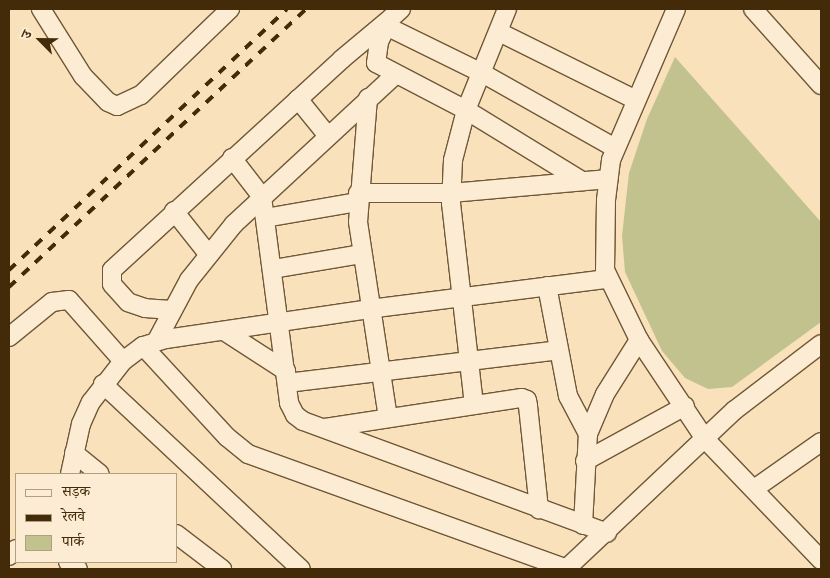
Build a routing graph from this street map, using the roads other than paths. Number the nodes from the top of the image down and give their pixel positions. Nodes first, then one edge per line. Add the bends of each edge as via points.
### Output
1 (42, 9) edge
2 (230, 9) edge
3 (506, 9) edge
4 (676, 9) edge
5 (753, 9) edge
6 (393, 18) edge
7 (499, 32) junction
8 (482, 72) junction
9 (395, 75) junction
10 (821, 85) edge
11 (368, 98) junction
12 (298, 99) junction
13 (634, 99) junction
14 (466, 110) junction
15 (328, 136) junction
16 (615, 148) junction
17 (232, 158) junction
18 (608, 179) junction
19 (582, 181) junction
20 (451, 193) junction
21 (262, 197) junction
22 (357, 197) junction
23 (174, 211) junction
24 (265, 218) junction
25 (361, 254) junction
26 (209, 255) junction
27 (273, 269) junction
28 (608, 279) junction
29 (547, 286) junction
30 (460, 296) junction
31 (369, 309) junction
32 (172, 310) junction
33 (281, 322) junction
34 (224, 331) junction
35 (9, 337) edge
36 (639, 340) junction
37 (149, 344) junction
38 (821, 344) edge
39 (558, 350) junction
40 (123, 361) junction
41 (468, 361) junction
42 (380, 369) junction
43 (287, 377) junction
44 (103, 384) junction
45 (474, 405) junction
46 (685, 406) junction
47 (388, 418) junction
48 (323, 429) junction
49 (588, 434) junction
50 (705, 439) junction
51 (821, 442) edge
52 (74, 454) junction
53 (585, 460) junction
54 (70, 473) edge
55 (99, 473) edge
56 (754, 489) junction
57 (539, 509) junction
58 (584, 525) junction
59 (607, 534) junction
60 (178, 536) edge
61 (821, 560) edge
62 (222, 569) edge
63 (301, 569) edge
64 (566, 569) edge

1 - 2 street via 83,76 108,102 118,106 141,95
3 - 7 street
4 - 13 street
5 - 10 street
6 - 8 street
6 - 9 street via 375,55 376,63
6 - 12 street
7 - 8 street
7 - 13 street
8 - 14 street
8 - 16 street
9 - 11 street
9 - 14 street
11 - 15 street
11 - 22 street
12 - 15 street
12 - 17 street
13 - 16 street
14 - 19 street
14 - 20 street via 455,145
15 - 21 street
16 - 18 street
17 - 21 street
17 - 23 street
18 - 19 street
18 - 28 street via 604,260
19 - 20 street
20 - 22 street
20 - 30 street
21 - 24 street
21 - 26 street
22 - 24 street
22 - 25 street
23 - 26 street
23 - 32 street via 118,262 110,277 128,302 145,308
24 - 27 street
25 - 27 street
25 - 31 street
26 - 32 street via 189,280
27 - 33 street
28 - 29 street
28 - 36 street
29 - 30 street
29 - 39 street
30 - 31 street
30 - 41 street
31 - 33 street
31 - 42 street
32 - 37 street
33 - 34 street
33 - 43 street
34 - 37 street
34 - 43 street
35 - 40 street via 52,302 69,300
36 - 46 street
36 - 49 street via 594,414
37 - 40 street
37 - 64 street via 226,437 248,454
38 - 50 street via 774,378
39 - 41 street
39 - 49 street via 568,396
40 - 44 street
41 - 42 street
41 - 45 street
42 - 43 street
42 - 47 street
43 - 48 street via 294,415
44 - 52 street via 85,415
44 - 63 street
45 - 47 street
45 - 57 street via 527,400
46 - 50 street
46 - 53 street
47 - 48 street
48 - 57 street
49 - 53 street
50 - 56 street
50 - 59 street
51 - 56 street
52 - 54 street
52 - 55 street
53 - 58 street
56 - 61 street
57 - 58 street
58 - 59 street
59 - 64 street
60 - 62 street

